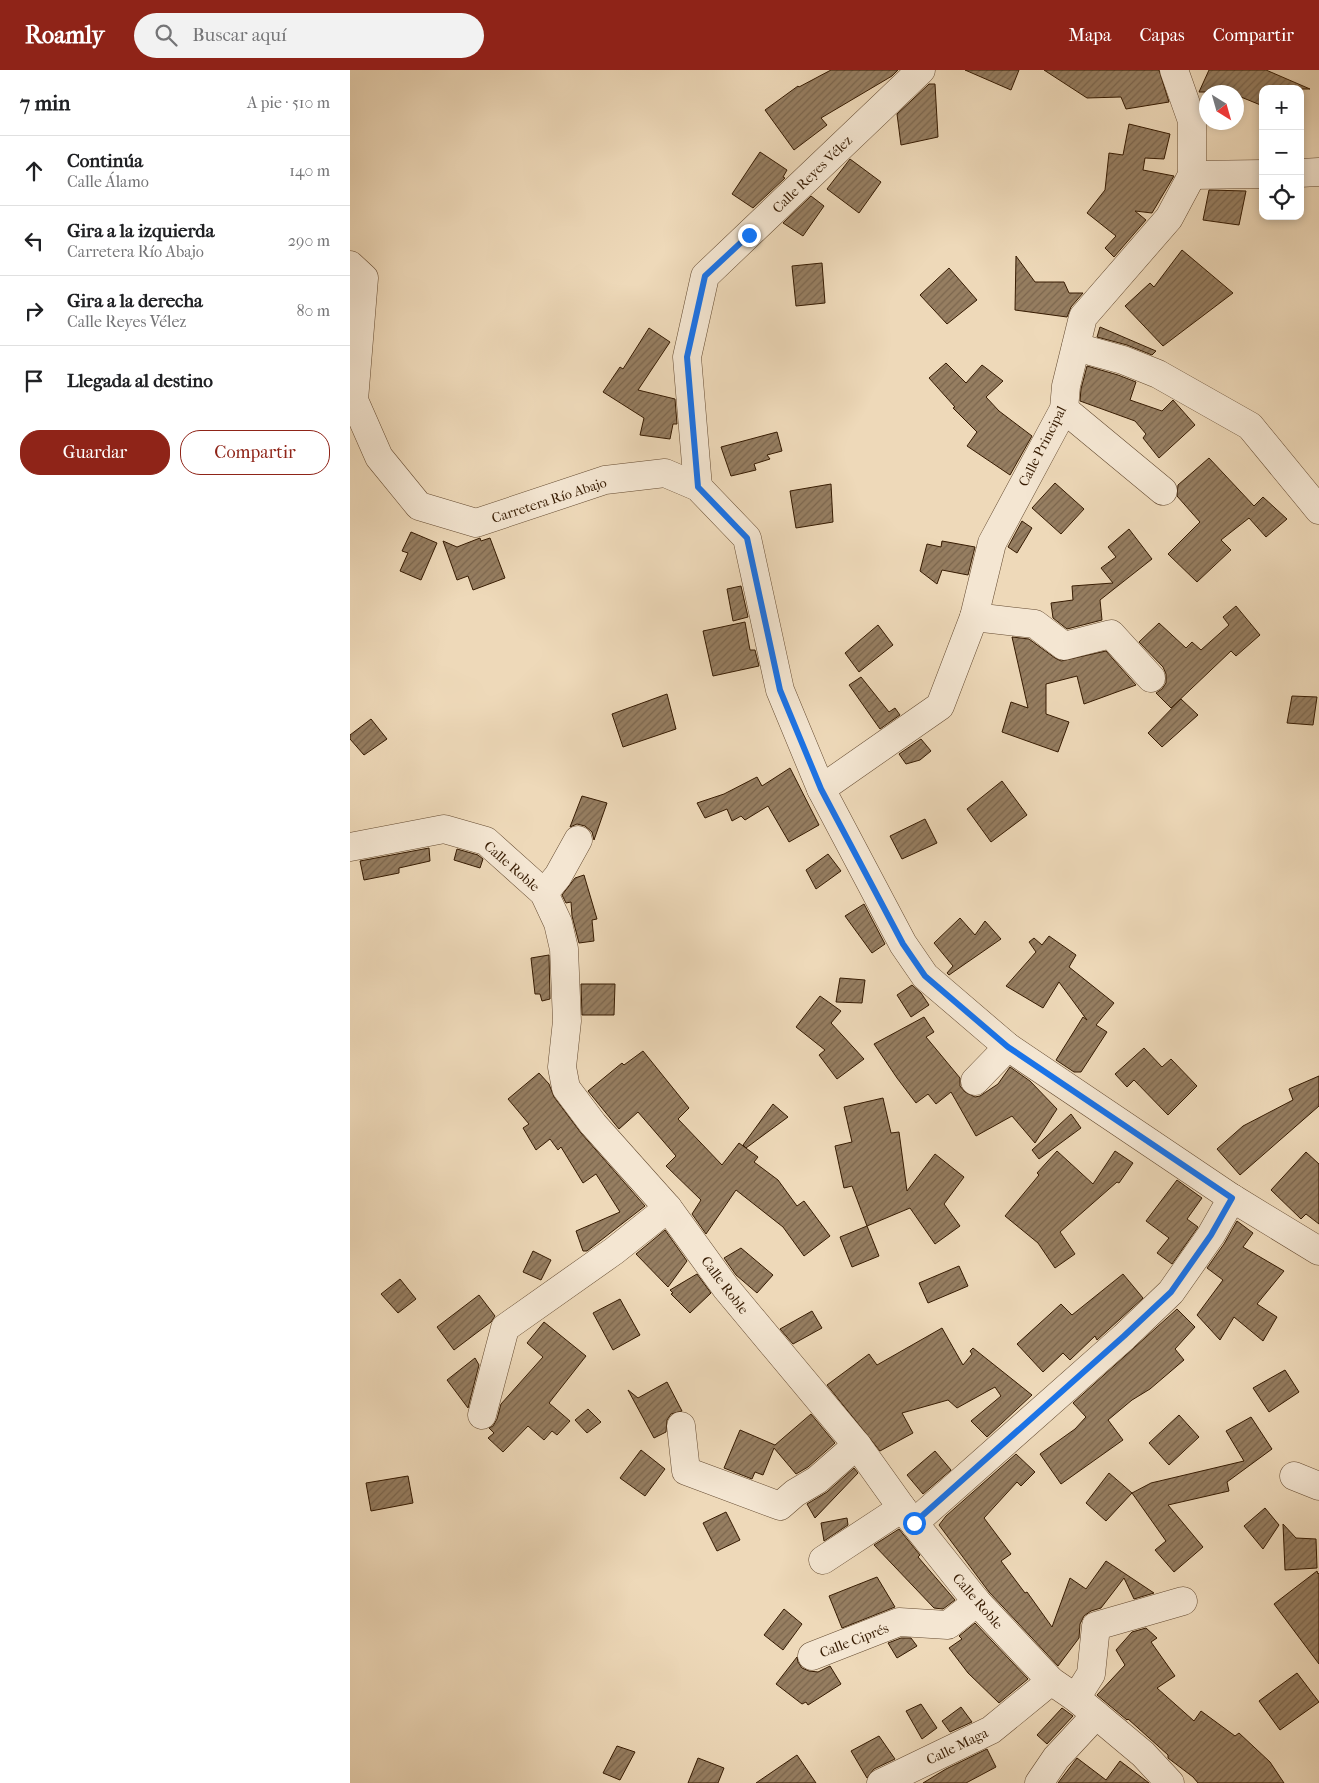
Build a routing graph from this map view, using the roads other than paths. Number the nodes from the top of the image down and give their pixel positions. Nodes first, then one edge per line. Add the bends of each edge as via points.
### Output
1 (921, 70) edge
2 (1174, 70) edge
3 (1319, 172) edge
4 (1304, 173) edge
5 (1259, 174) edge
6 (1192, 175) junction
7 (350, 265) edge
8 (1076, 347) junction
9 (1064, 409) junction
10 (698, 487) junction
11 (1163, 491) dead end
12 (1319, 510) edge
13 (974, 616) junction
14 (1151, 678) dead end
15 (821, 789) junction
16 (578, 840) dead end
17 (350, 847) edge
18 (544, 894) junction
19 (1008, 1047) junction
20 (975, 1081) dead end
21 (1232, 1198) junction
22 (668, 1208) junction
23 (1319, 1251) edge
24 (482, 1415) dead end
25 (681, 1426) dead end
26 (857, 1445) junction
27 (1294, 1476) dead end
28 (1319, 1486) edge
29 (908, 1516) junction
30 (823, 1560) dead end
31 (1183, 1601) dead end
32 (977, 1602) junction
33 (812, 1656) dead end
34 (1051, 1681) junction
35 (1076, 1698) junction
36 (1096, 1715) junction
37 (881, 1783) edge
38 (1039, 1783) edge
39 (1170, 1783) edge

1 - 10 street, Calle Reyes Vélez via 705,276 687,357
2 - 6 street, Calle Principal via 1192,121
3 - 4 street
5 - 6 street
6 - 8 street, Calle Principal via 1169,218 1083,317
7 - 10 street, Carretera Río Abajo via 364,278 354,400 379,457 419,506 476,523 605,480 665,473
8 - 9 street, Calle Principal
8 - 12 street via 1158,374 1250,426
9 - 11 street
9 - 13 street, Calle Principal via 992,543
10 - 15 street, Carretera Río Abajo via 747,538 780,690
13 - 14 street via 1035,624 1064,646 1112,634
13 - 15 street, Calle Principal via 940,706
15 - 19 street, Carretera Río Abajo via 903,944 925,976
16 - 18 street
17 - 18 street, Calle Roble via 444,829 486,841
18 - 22 street, Calle Roble via 558,923 564,949 567,1021 562,1067 566,1088 593,1124
19 - 20 street
19 - 21 street, Carretera Río Abajo
21 - 23 street, Carretera Río Abajo
21 - 29 street via 1211,1235 1171,1292 1124,1336
22 - 24 street via 614,1251 505,1328
22 - 26 street, Calle Roble via 726,1288
25 - 26 street via 686,1471 780,1506 817,1480
26 - 29 street, Calle Roble
27 - 28 street
29 - 30 street
29 - 32 street, Calle Roble
31 - 35 street via 1096,1626 1091,1674
32 - 33 street, Calle Ciprés via 948,1625 900,1622
32 - 34 street, Calle Roble
34 - 35 street, Calle Roble
34 - 37 street, Calle Maga via 991,1730
35 - 36 street, Calle Roble
36 - 38 street via 1056,1758
36 - 39 street, Calle Roble via 1143,1754

